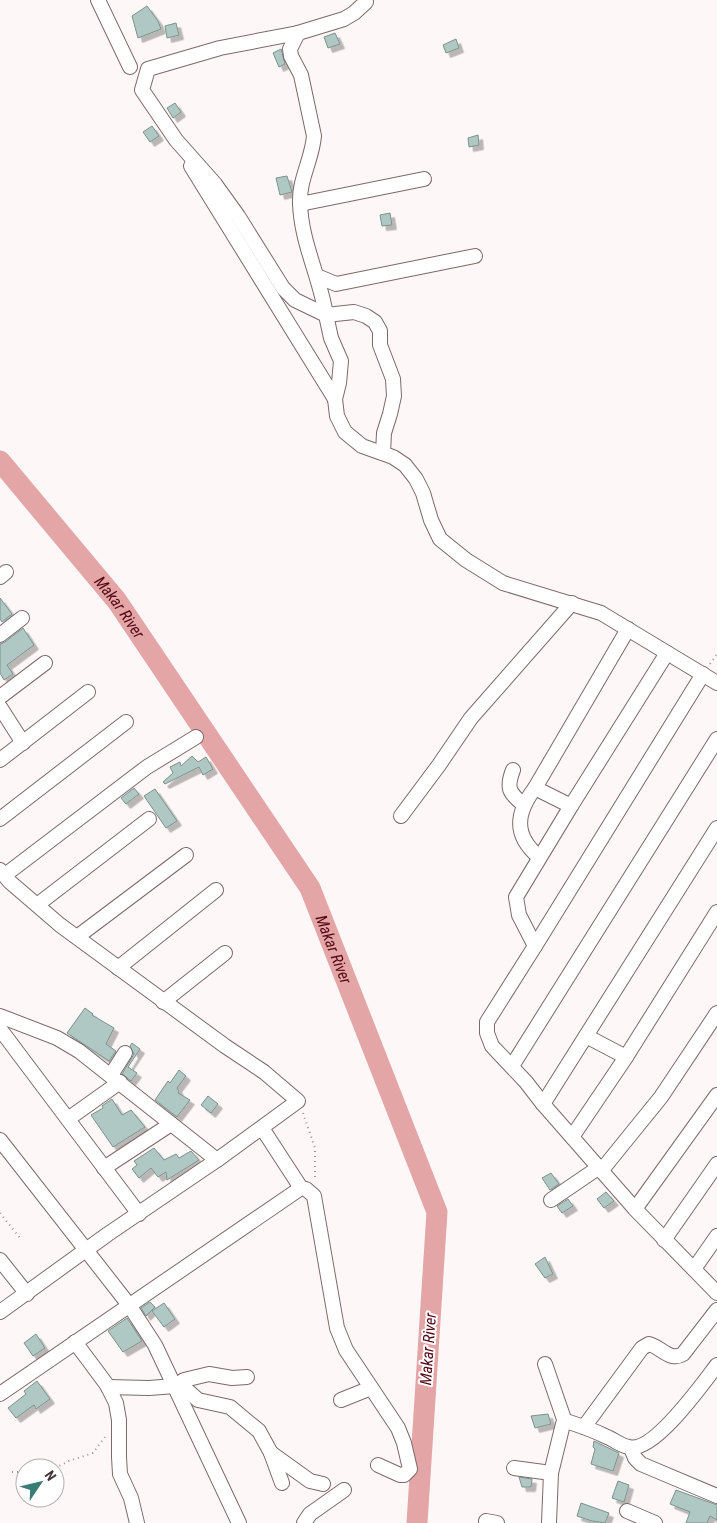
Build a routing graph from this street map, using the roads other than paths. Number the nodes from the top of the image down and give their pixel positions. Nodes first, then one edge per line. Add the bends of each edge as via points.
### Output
1 (98, 0) edge
2 (366, 2) dead end
3 (298, 33) junction
4 (130, 67) junction
5 (148, 69) junction
6 (142, 90) junction
7 (165, 124) junction
8 (424, 179) dead end
9 (300, 204) junction
10 (475, 256) dead end
11 (317, 276) junction
12 (326, 315) junction
13 (335, 399) junction
14 (382, 453) junction
15 (572, 604) junction
16 (22, 618) dead end
17 (628, 628) junction
18 (0, 635) edge
19 (667, 652) junction
20 (45, 663) dead end
21 (703, 674) junction
22 (717, 683) edge
23 (88, 692) dead end
24 (0, 697) edge
25 (0, 707) edge
26 (126, 722) dead end
27 (196, 737) dead end
28 (717, 739) edge
29 (23, 743) junction
30 (0, 760) edge
31 (513, 770) dead end
32 (535, 788) junction
33 (524, 805) junction
34 (571, 806) junction
35 (401, 816) dead end
36 (0, 819) edge
37 (149, 819) dead end
38 (717, 828) edge
39 (535, 854) junction
40 (186, 856) dead end
41 (2, 872) edge
42 (216, 890) dead end
43 (36, 905) junction
44 (716, 914) edge
45 (77, 937) junction
46 (535, 946) junction
47 (225, 953) dead end
48 (118, 968) junction
49 (163, 1002) junction
50 (717, 1014) edge
51 (0, 1016) edge
52 (0, 1029) edge
53 (586, 1036) junction
54 (125, 1053) dead end
55 (626, 1057) junction
56 (512, 1066) junction
57 (115, 1079) junction
58 (717, 1095) edge
59 (543, 1104) junction
60 (68, 1119) junction
61 (171, 1124) junction
62 (262, 1128) junction
63 (572, 1137) junction
64 (0, 1140) edge
65 (217, 1160) junction
66 (717, 1164) edge
67 (104, 1168) junction
68 (600, 1169) junction
69 (301, 1188) junction
70 (551, 1200) dead end
71 (635, 1209) junction
72 (139, 1214) junction
73 (717, 1236) edge
74 (664, 1240) junction
75 (86, 1250) junction
76 (0, 1260) edge
77 (694, 1269) junction
78 (717, 1293) edge
79 (27, 1294) junction
80 (129, 1305) junction
81 (717, 1310) edge
82 (0, 1312) edge
83 (75, 1342) junction
84 (545, 1364) dead end
85 (717, 1365) edge
86 (247, 1377) dead end
87 (177, 1385) junction
88 (108, 1387) junction
89 (371, 1388) junction
90 (0, 1394) edge
91 (341, 1400) dead end
92 (565, 1422) junction
93 (584, 1427) junction
94 (631, 1448) junction
95 (271, 1453) junction
96 (378, 1465) dead end
97 (514, 1468) dead end
98 (551, 1473) junction
99 (282, 1483) dead end
100 (324, 1484) dead end
101 (344, 1490) dead end
102 (717, 1496) edge
103 (627, 1511) dead end
104 (137, 1523) edge
105 (239, 1523) edge
106 (304, 1523) edge
107 (549, 1523) edge
108 (656, 1523) edge

1 - 4 street
2 - 3 street via 354,14
3 - 5 street via 220,48
3 - 9 street via 290,49 291,56 301,75 314,136 303,174
4 - 5 street
4 - 6 street
5 - 6 street
6 - 7 street
7 - 12 street via 215,184 283,288 294,300
7 - 13 street
8 - 9 street
9 - 11 street via 306,241
10 - 11 street via 336,284
11 - 12 street
12 - 13 street via 330,338 341,361
12 - 14 street via 354,312 375,322 380,331 380,344 394,396
13 - 14 street via 336,416 346,432 362,446
14 - 15 street via 405,466 416,479 440,539 466,560 503,583
15 - 17 street via 601,613
15 - 35 street via 471,718
16 - 18 street
17 - 19 street
17 - 32 street
19 - 21 street
19 - 34 street
20 - 24 street
21 - 22 street
21 - 46 street
23 - 29 street
25 - 29 street
26 - 36 street
27 - 41 street via 147,766
28 - 56 street
29 - 30 street
31 - 33 street via 510,788
32 - 33 street
32 - 34 street
33 - 39 street via 519,817 520,830
34 - 39 street
37 - 43 street
38 - 53 street
39 - 46 street via 531,872 516,897 519,915
40 - 45 street
41 - 43 street
42 - 48 street
43 - 45 street
44 - 55 street
45 - 48 street
46 - 56 street via 486,1022 486,1033 492,1046
47 - 49 street
48 - 49 street
49 - 62 street via 264,1072 298,1101
50 - 68 street via 661,1097
51 - 57 street via 57,1038
52 - 60 street
53 - 55 street
53 - 59 street
54 - 57 street
55 - 63 street
56 - 59 street
57 - 60 street
57 - 61 street
58 - 71 street
59 - 63 street
60 - 67 street
61 - 65 street
61 - 67 street
62 - 65 street
62 - 69 street
63 - 68 street
64 - 75 street
65 - 72 street
66 - 74 street
67 - 72 street
68 - 70 street
68 - 71 street
69 - 80 street
69 - 89 street via 314,1196 337,1328 346,1350
71 - 74 street
72 - 75 street
73 - 77 street
74 - 77 street
75 - 79 street
75 - 80 street
76 - 79 street
77 - 78 street
79 - 82 street
80 - 83 street
80 - 87 street
81 - 93 street via 680,1356 672,1356 649,1344 642,1348
83 - 88 street
83 - 90 street
84 - 92 street
85 - 94 street via 671,1422 645,1443
86 - 87 street via 209,1374
87 - 88 street
87 - 95 street via 198,1400 230,1407 259,1431
87 - 105 street
88 - 104 street via 116,1403 119,1420 120,1474 131,1498
89 - 91 street
89 - 96 street via 398,1428 410,1468 404,1476
92 - 93 street
92 - 98 street via 561,1426
93 - 94 street
94 - 102 street via 641,1464
95 - 99 street
95 - 100 street via 310,1481
97 - 98 street
98 - 107 street
101 - 106 street via 310,1514
103 - 108 street

